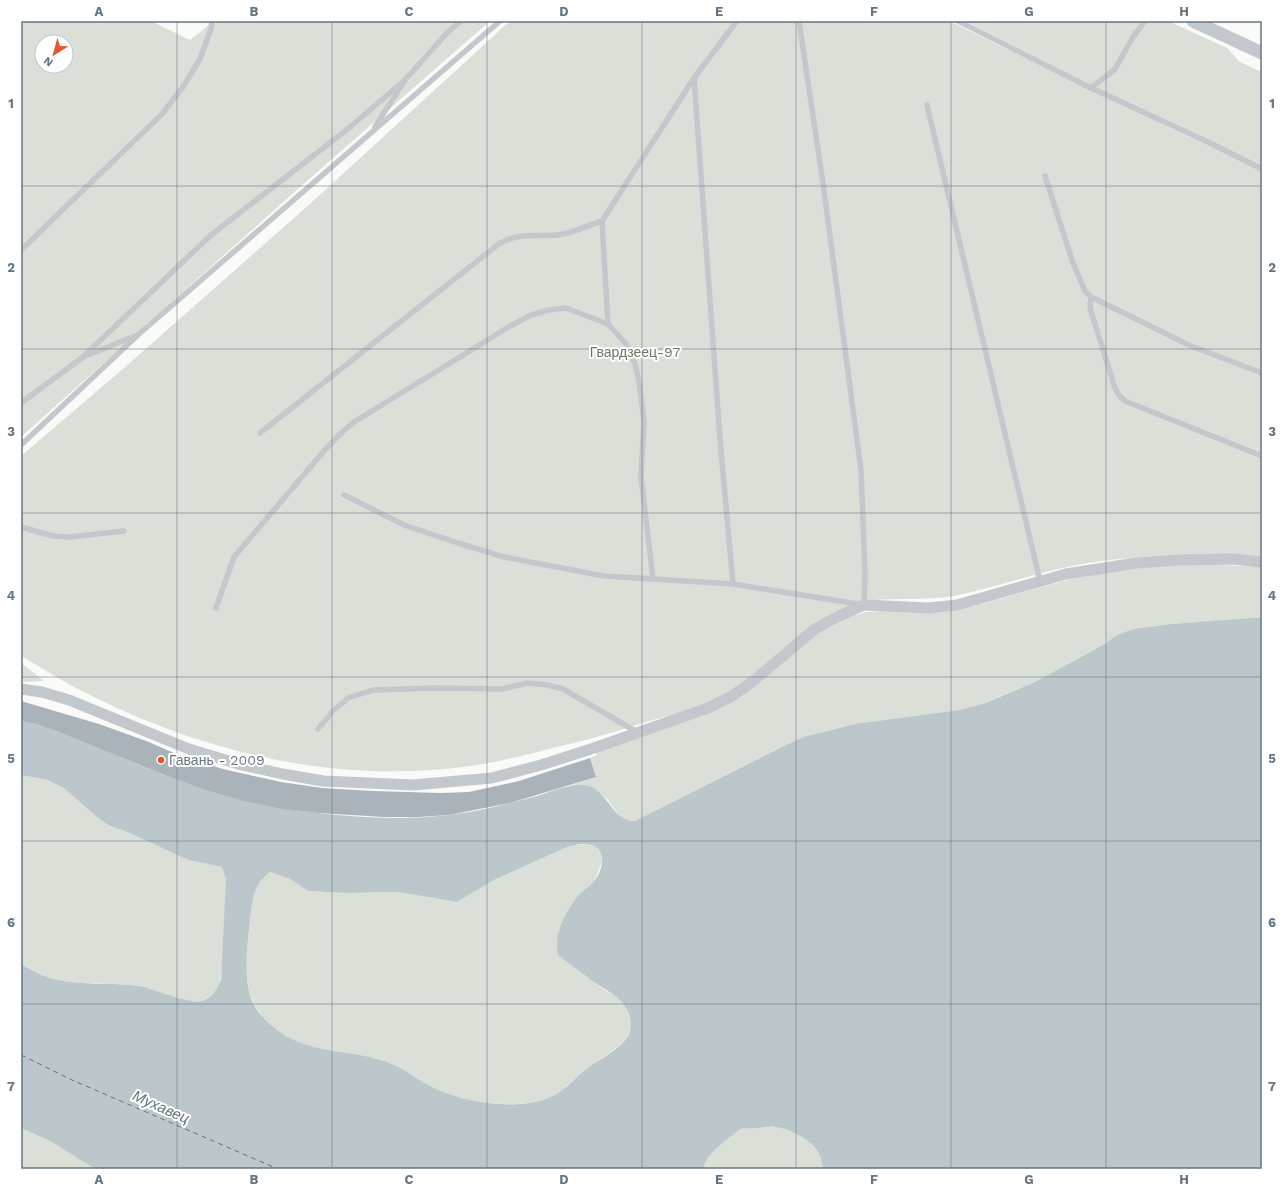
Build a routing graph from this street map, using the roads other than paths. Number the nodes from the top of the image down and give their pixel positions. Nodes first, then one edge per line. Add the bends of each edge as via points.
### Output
1 (212, 21) edge
2 (461, 21) edge
3 (500, 21) edge
4 (737, 21) edge
5 (799, 21) edge
6 (958, 21) edge
7 (1145, 21) edge
8 (1194, 21) edge
9 (1262, 53) edge
10 (694, 78) junction
11 (405, 80) junction
12 (1091, 88) junction
13 (927, 105) dead end
14 (372, 132) junction
15 (1262, 169) edge
16 (1045, 176) dead end
17 (602, 221) junction
18 (21, 250) edge
19 (1091, 297) junction
20 (608, 324) junction
21 (139, 334) junction
22 (83, 357) junction
23 (1262, 373) edge
24 (21, 404) edge
25 (260, 433) dead end
26 (21, 445) edge
27 (1262, 456) edge
28 (344, 495) dead end
29 (21, 527) edge
30 (124, 531) dead end
31 (1262, 562) edge
32 (653, 579) junction
33 (1040, 581) junction
34 (733, 584) junction
35 (864, 605) junction
36 (216, 608) dead end
37 (21, 689) edge
38 (318, 729) dead end
39 (637, 732) junction

1 - 18 lane via 200,59 162,114
2 - 11 lane
3 - 14 lane
4 - 10 lane
5 - 35 lane via 861,470
6 - 12 lane
7 - 12 lane via 1115,69
8 - 9 street
10 - 17 lane
10 - 34 lane via 719,431
11 - 14 lane
11 - 22 lane via 349,128 211,235
12 - 15 lane
13 - 33 lane
14 - 21 lane
16 - 19 lane via 1073,263 1085,291
17 - 20 lane
17 - 25 lane via 558,235 524,235 500,243
19 - 23 lane via 1192,346
19 - 27 lane via 1090,308 1094,325 1115,388 1122,398 1132,405
20 - 32 lane via 627,345 639,382 644,421 641,476
20 - 36 lane via 566,308 531,316 354,422 324,451 234,557
21 - 22 lane
21 - 26 lane
22 - 24 lane
28 - 32 lane via 404,524 504,557 604,576
29 - 30 lane via 53,536 70,537
31 - 33 street via 1180,560 1136,563 1066,574
32 - 34 lane
33 - 35 street via 957,605 929,608
34 - 35 lane
35 - 39 street via 815,629 732,696 708,708
37 - 39 street via 69,700 189,749 234,763 323,781 413,785 492,778
38 - 39 lane via 348,698 373,690 502,689 527,683 563,689

